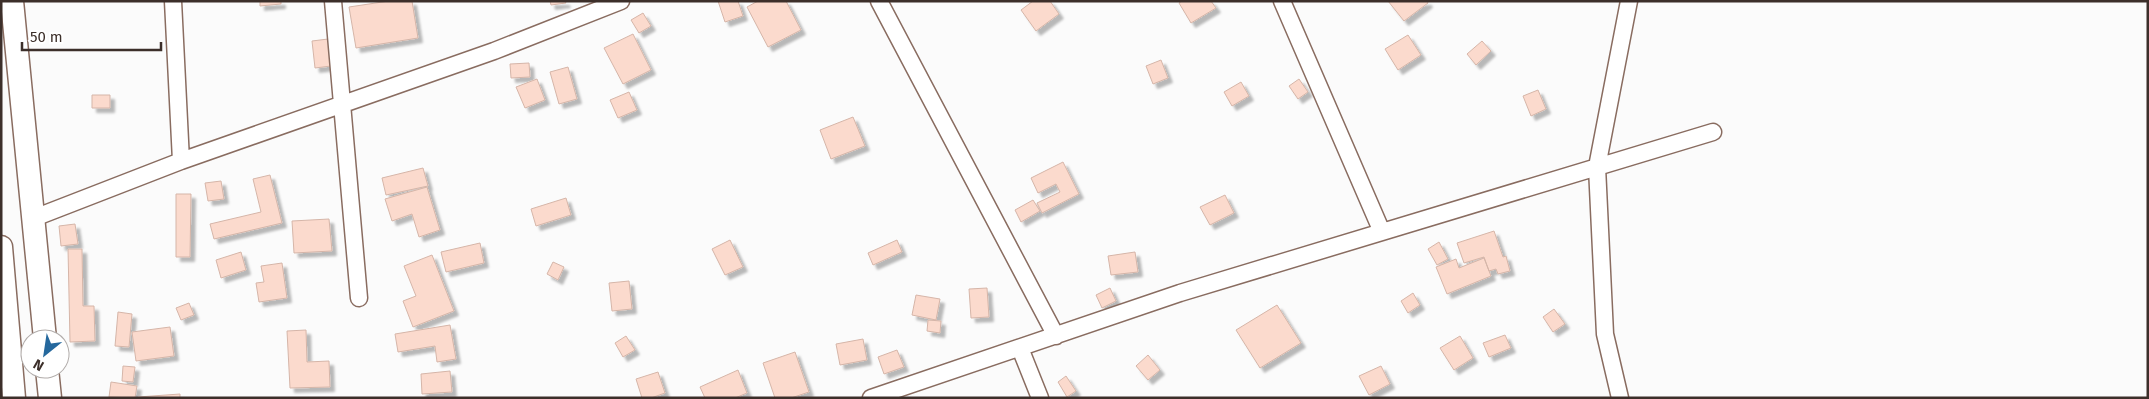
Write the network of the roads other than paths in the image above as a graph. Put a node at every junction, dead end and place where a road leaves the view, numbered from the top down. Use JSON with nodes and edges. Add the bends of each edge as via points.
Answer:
{"nodes":[{"id":1,"x":12,"y":1,"type":"edge"},
{"id":2,"x":173,"y":1,"type":"edge"},
{"id":3,"x":333,"y":1,"type":"edge"},
{"id":4,"x":621,"y":1,"type":"edge"},
{"id":5,"x":879,"y":1,"type":"edge"},
{"id":6,"x":1282,"y":1,"type":"edge"},
{"id":7,"x":1629,"y":1,"type":"edge"},
{"id":8,"x":343,"y":104,"type":"junction"},
{"id":9,"x":1713,"y":132,"type":"dead end"},
{"id":10,"x":181,"y":161,"type":"junction"},
{"id":11,"x":1597,"y":167,"type":"junction"},
{"id":12,"x":34,"y":218,"type":"junction"},
{"id":13,"x":1382,"y":232,"type":"junction"},
{"id":14,"x":1,"y":247,"type":"edge"},
{"id":15,"x":3,"y":280,"type":"edge"},
{"id":16,"x":359,"y":298,"type":"dead end"},
{"id":17,"x":44,"y":329,"type":"edge"},
{"id":18,"x":1056,"y":336,"type":"junction"},
{"id":19,"x":1020,"y":348,"type":"junction"},
{"id":20,"x":48,"y":379,"type":"edge"},
{"id":21,"x":14,"y":398,"type":"edge"},
{"id":22,"x":50,"y":398,"type":"edge"},
{"id":23,"x":870,"y":398,"type":"edge"},
{"id":24,"x":1040,"y":398,"type":"edge"},
{"id":25,"x":1620,"y":398,"type":"edge"}],
"edges":[{"from":1,"to":12,"type":"main road"},
{"from":2,"to":10,"type":"street"},
{"from":3,"to":8,"type":"street"},
{"from":4,"to":8,"type":"street","via":[[494,51]]},
{"from":5,"to":18,"type":"street"},
{"from":6,"to":13,"type":"street"},
{"from":7,"to":11,"type":"street"},
{"from":8,"to":10,"type":"street"},
{"from":8,"to":16,"type":"street"},
{"from":9,"to":11,"type":"street"},
{"from":10,"to":12,"type":"street"},
{"from":11,"to":13,"type":"street"},
{"from":11,"to":25,"type":"street","via":[[1605,334]]},
{"from":12,"to":17,"type":"main road"},
{"from":13,"to":18,"type":"street","via":[[1180,293]]},
{"from":14,"to":15,"type":"main road"},
{"from":15,"to":21,"type":"main road"},
{"from":18,"to":19,"type":"street"},
{"from":19,"to":23,"type":"street"},
{"from":19,"to":24,"type":"street"},
{"from":20,"to":22,"type":"main road"}]}
